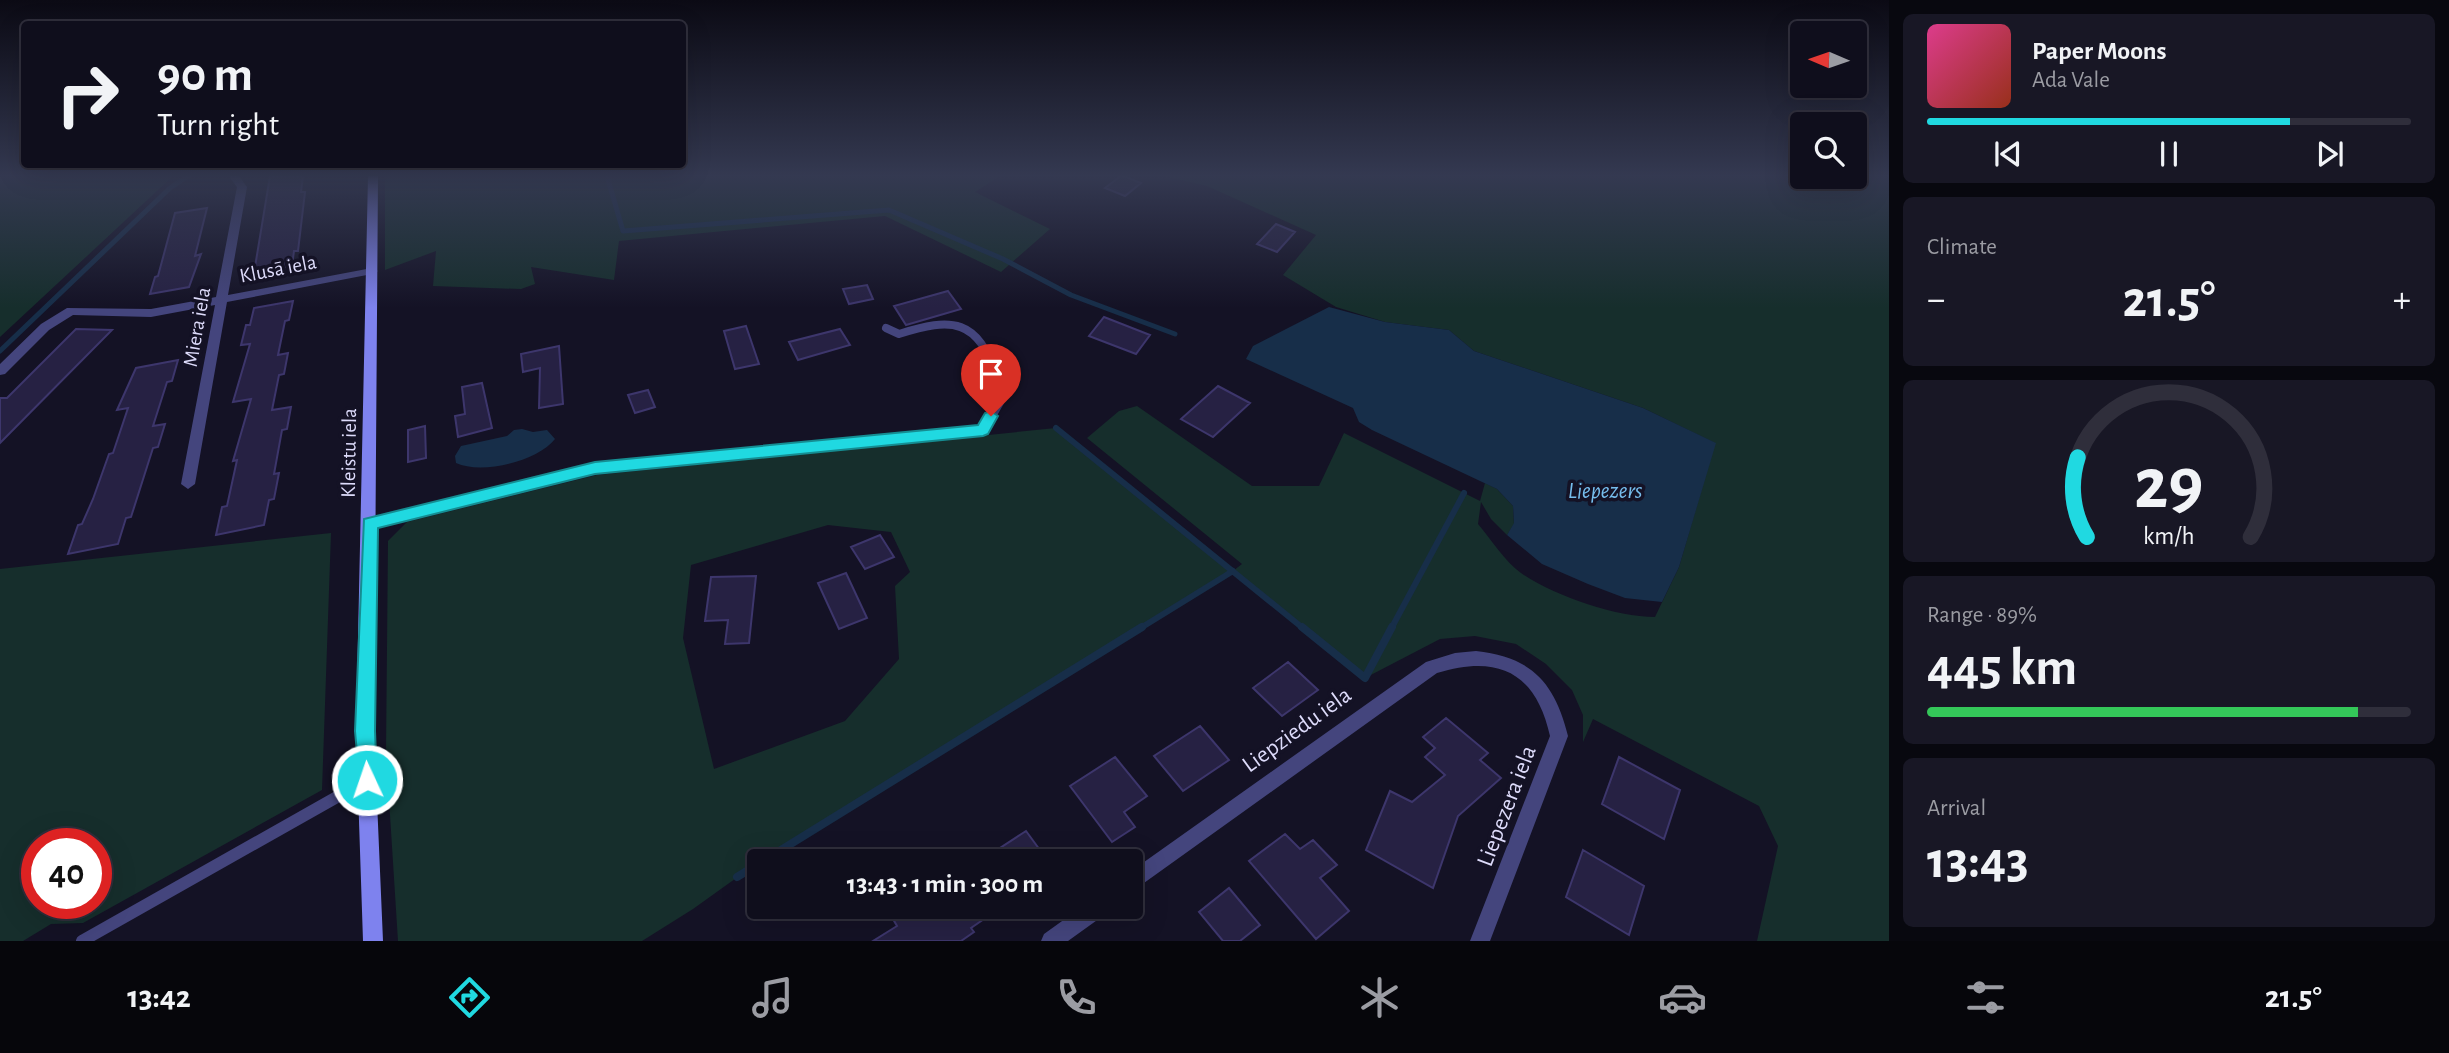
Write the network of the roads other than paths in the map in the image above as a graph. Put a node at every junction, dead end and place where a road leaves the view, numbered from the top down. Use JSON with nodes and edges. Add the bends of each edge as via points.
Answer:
{"nodes":[{"id":1,"x":236,"y":220,"type":"edge"},
{"id":2,"x":373,"y":220,"type":"edge"},
{"id":3,"x":372,"y":271,"type":"junction"},
{"id":4,"x":222,"y":300,"type":"junction"},
{"id":5,"x":886,"y":328,"type":"dead end"},
{"id":6,"x":0,"y":371,"type":"edge"},
{"id":7,"x":983,"y":430,"type":"joint"},
{"id":8,"x":188,"y":484,"type":"dead end"},
{"id":9,"x":369,"y":524,"type":"junction"},
{"id":10,"x":1508,"y":663,"type":"joint"},
{"id":11,"x":367,"y":780,"type":"junction"},
{"id":12,"x":1143,"y":875,"type":"edge"},
{"id":13,"x":1082,"y":919,"type":"edge"},
{"id":14,"x":82,"y":941,"type":"edge"},
{"id":15,"x":373,"y":941,"type":"edge"},
{"id":16,"x":1051,"y":941,"type":"edge"},
{"id":17,"x":1480,"y":941,"type":"edge"}],
"edges":[{"from":1,"to":4,"type":"street","name":"Miera iela"},
{"from":2,"to":3,"type":"street","name":"Kleistu iela"},
{"from":3,"to":4,"type":"street","name":"Klusā iela"},
{"from":3,"to":9,"type":"street","name":"Kleistu iela"},
{"from":4,"to":6,"type":"street","name":"Klusā iela","via":[[150,313],[66,313]]},
{"from":4,"to":8,"type":"street","name":"Miera iela"},
{"from":5,"to":7,"type":"lane","via":[[899,334],[942,321],[960,325],[977,340],[996,370],[999,403]]},
{"from":7,"to":9,"type":"street","via":[[595,468]]},
{"from":9,"to":11,"type":"street","name":"Kleistu iela"},
{"from":10,"to":12,"type":"street","name":"Liepziedu iela","via":[[1470,656],[1433,667]]},
{"from":10,"to":17,"type":"street","name":"Liepezera iela","via":[[1539,684],[1556,711],[1559,736]]},
{"from":11,"to":14,"type":"lane"},
{"from":11,"to":15,"type":"street","name":"Kleistu iela"},
{"from":13,"to":16,"type":"street"}]}
